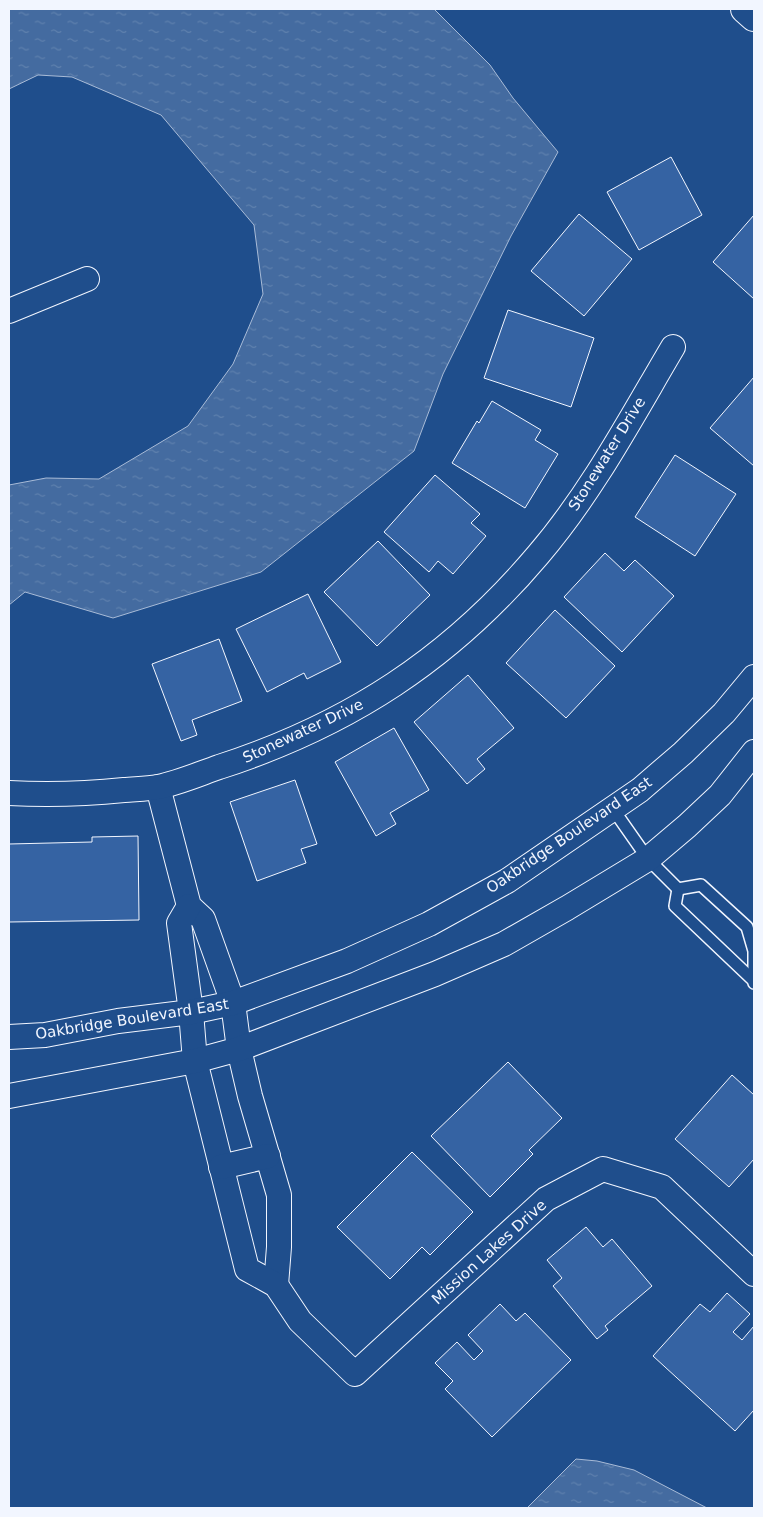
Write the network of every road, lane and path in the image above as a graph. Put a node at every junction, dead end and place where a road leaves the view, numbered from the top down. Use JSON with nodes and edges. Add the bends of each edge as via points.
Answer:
{"nodes":[{"id":1,"x":745,"y":9,"type":"edge"},
{"id":2,"x":754,"y":17,"type":"edge"},
{"id":3,"x":86,"y":279,"type":"dead end"},
{"id":4,"x":9,"y":311,"type":"edge"},
{"id":5,"x":672,"y":347,"type":"dead end"},
{"id":6,"x":754,"y":677,"type":"edge"},
{"id":7,"x":754,"y":752,"type":"edge"},
{"id":8,"x":158,"y":787,"type":"junction"},
{"id":9,"x":9,"y":793,"type":"edge"},
{"id":10,"x":613,"y":809,"type":"junction"},
{"id":11,"x":648,"y":859,"type":"junction"},
{"id":12,"x":678,"y":889,"type":"junction"},
{"id":13,"x":189,"y":906,"type":"junction"},
{"id":14,"x":754,"y":951,"type":"edge"},
{"id":15,"x":754,"y":982,"type":"edge"},
{"id":16,"x":233,"y":1003,"type":"junction"},
{"id":17,"x":191,"y":1012,"type":"junction"},
{"id":18,"x":9,"y":1037,"type":"edge"},
{"id":19,"x":239,"y":1049,"type":"junction"},
{"id":20,"x":195,"y":1061,"type":"junction"},
{"id":21,"x":9,"y":1096,"type":"edge"},
{"id":22,"x":268,"y":1156,"type":"junction"},
{"id":23,"x":222,"y":1167,"type":"junction"},
{"id":24,"x":754,"y":1274,"type":"edge"},
{"id":25,"x":276,"y":1285,"type":"junction"}],
"edges":[{"from":1,"to":2,"type":"main road"},
{"from":3,"to":4,"type":"street"},
{"from":5,"to":8,"type":"street","name":"Stonewater Drive","via":[[611,454],[576,507],[503,595],[460,636],[413,673],[355,710],[262,754]]},
{"from":6,"to":10,"type":"street","name":"Oakbridge Boulevard East","via":[[724,713],[683,753]]},
{"from":7,"to":11,"type":"street","via":[[720,794]]},
{"from":8,"to":9,"type":"street","name":"Stonewater Drive","via":[[47,795]]},
{"from":8,"to":13,"type":"street"},
{"from":10,"to":11,"type":"lane"},
{"from":10,"to":16,"type":"street","name":"Oakbridge Boulevard East","via":[[507,881],[429,924],[347,960]]},
{"from":11,"to":12,"type":"lane"},
{"from":11,"to":19,"type":"street","via":[[504,944]]},
{"from":12,"to":14,"type":"lane","via":[[701,885],[748,927]]},
{"from":12,"to":15,"type":"lane","via":[[675,906]]},
{"from":13,"to":16,"type":"street","via":[[203,919]]},
{"from":13,"to":17,"type":"street","name":"Mission Lakes Drive","via":[[179,923]]},
{"from":14,"to":15,"type":"lane"},
{"from":16,"to":17,"type":"street","name":"Oakbridge Boulevard East"},
{"from":16,"to":19,"type":"street"},
{"from":17,"to":18,"type":"street","name":"Oakbridge Boulevard East","via":[[118,1021],[46,1035]]},
{"from":17,"to":20,"type":"street","name":"Mission Lakes Drive"},
{"from":19,"to":20,"type":"street"},
{"from":19,"to":22,"type":"street"},
{"from":20,"to":21,"type":"street"},
{"from":20,"to":23,"type":"street","name":"Mission Lakes Drive"},
{"from":22,"to":23,"type":"street"},
{"from":22,"to":25,"type":"street","via":[[279,1195]]},
{"from":23,"to":25,"type":"street","name":"Mission Lakes Drive","via":[[247,1269]]},
{"from":24,"to":25,"type":"street","name":"Mission Lakes Drive","via":[[662,1188],[603,1169],[546,1199],[355,1374],[300,1321]]}]}
